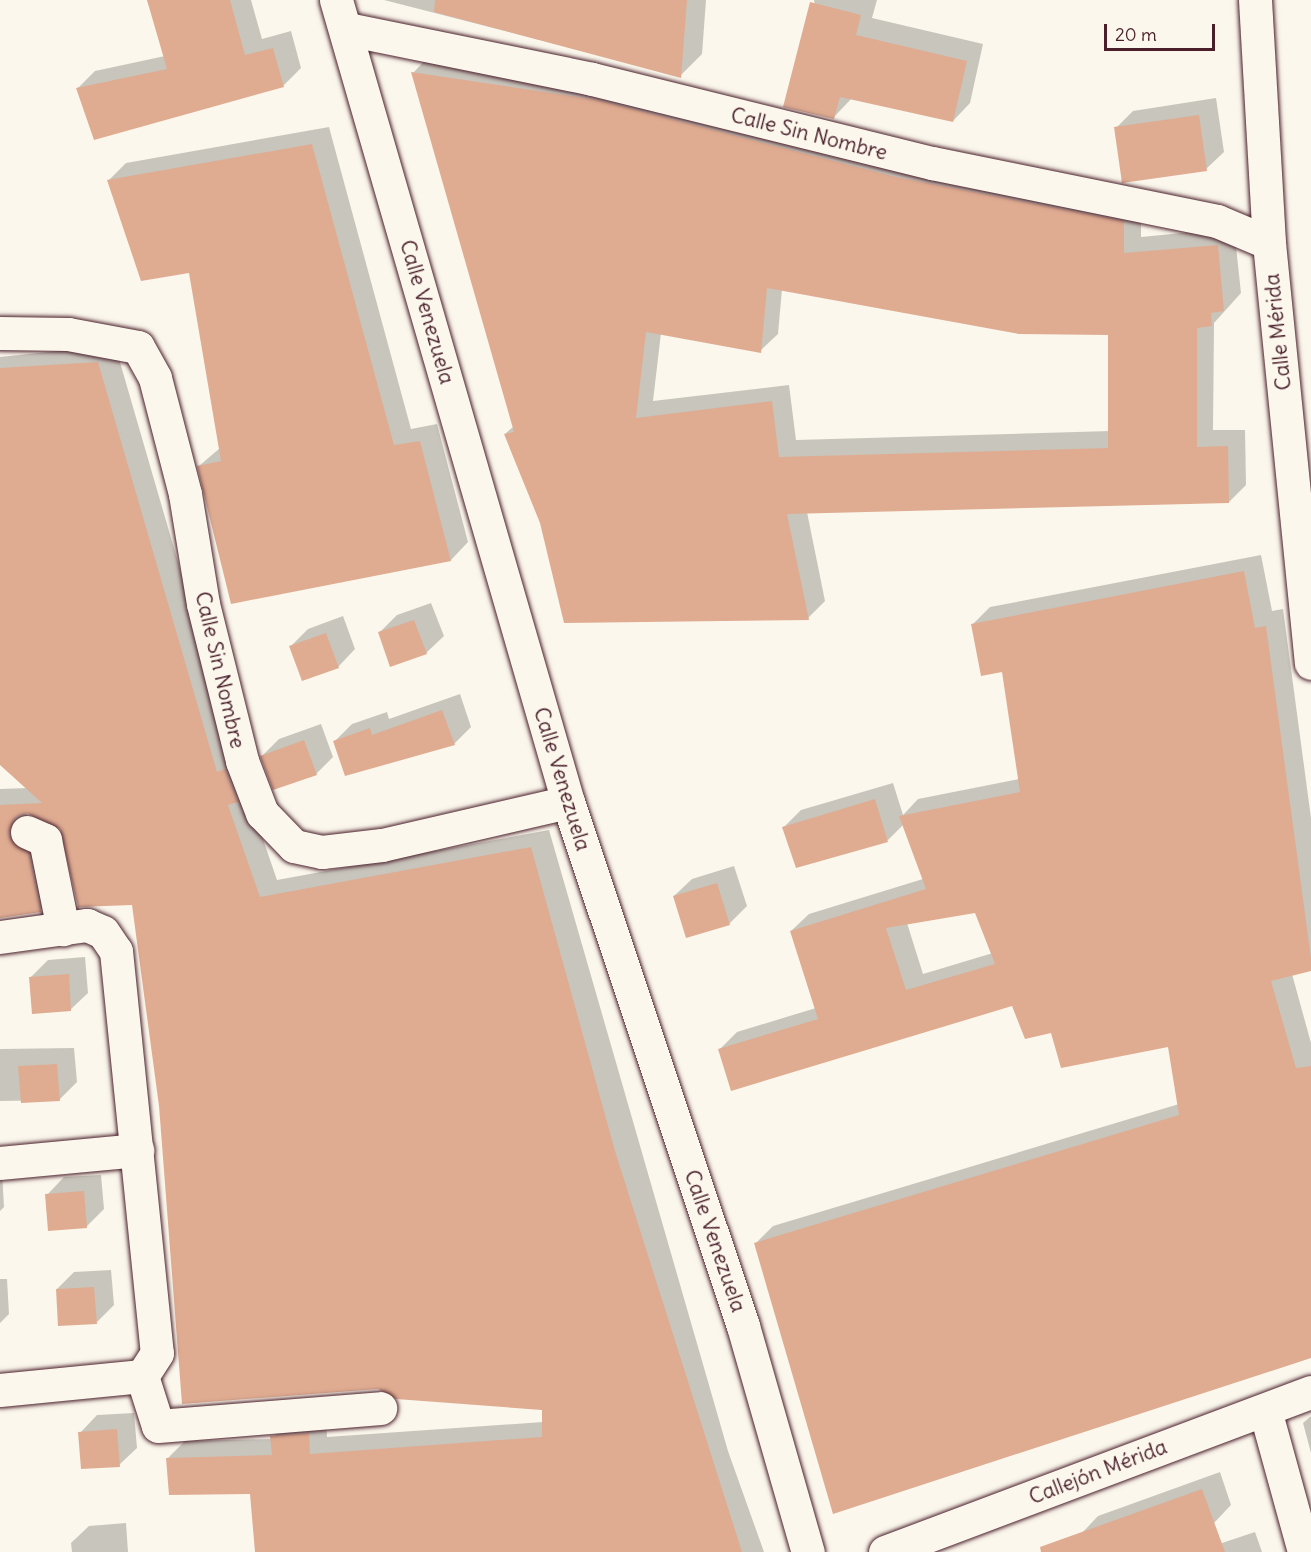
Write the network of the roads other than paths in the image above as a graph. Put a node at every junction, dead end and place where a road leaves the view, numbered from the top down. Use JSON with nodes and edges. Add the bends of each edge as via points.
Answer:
{"nodes":[{"id":1,"x":1255,"y":0,"type":"edge"},
{"id":2,"x":342,"y":15,"type":"edge"},
{"id":3,"x":1269,"y":243,"type":"junction"},
{"id":4,"x":0,"y":333,"type":"edge"},
{"id":5,"x":1299,"y":428,"type":"edge"},
{"id":6,"x":1311,"y":663,"type":"edge"},
{"id":7,"x":568,"y":802,"type":"junction"},
{"id":8,"x":27,"y":832,"type":"dead end"},
{"id":9,"x":63,"y":929,"type":"junction"},
{"id":10,"x":0,"y":937,"type":"edge"},
{"id":11,"x":137,"y":1150,"type":"junction"},
{"id":12,"x":0,"y":1163,"type":"edge"},
{"id":13,"x":142,"y":1376,"type":"junction"},
{"id":14,"x":0,"y":1390,"type":"edge"},
{"id":15,"x":1311,"y":1392,"type":"edge"},
{"id":16,"x":380,"y":1408,"type":"dead end"},
{"id":17,"x":1265,"y":1410,"type":"junction"},
{"id":18,"x":808,"y":1552,"type":"edge"},
{"id":19,"x":885,"y":1552,"type":"edge"},
{"id":20,"x":1304,"y":1552,"type":"edge"}],
"edges":[{"from":1,"to":3,"type":"street","name":"Calle Mérida"},
{"from":2,"to":3,"type":"street","name":"Calle Sin Nombre","via":[[932,163],[1217,221]]},
{"from":2,"to":7,"type":"street","name":"Calle Venezuela"},
{"from":3,"to":5,"type":"street","name":"Calle Mérida"},
{"from":4,"to":7,"type":"street","name":"Calle Sin Nombre","via":[[92,336],[138,347],[155,378],[185,494],[202,604],[242,761],[262,813],[294,846],[322,852],[382,845]]},
{"from":5,"to":6,"type":"street","name":"Calle Mérida"},
{"from":7,"to":18,"type":"street","name":"Calle Venezuela","via":[[743,1326]]},
{"from":8,"to":9,"type":"street","via":[[45,840]]},
{"from":9,"to":10,"type":"street"},
{"from":9,"to":11,"type":"street","via":[[87,925],[103,932],[116,951]]},
{"from":11,"to":12,"type":"street"},
{"from":11,"to":13,"type":"street","via":[[157,1353]]},
{"from":13,"to":14,"type":"street"},
{"from":13,"to":16,"type":"street","via":[[158,1426]]},
{"from":15,"to":17,"type":"street","name":"Callejón Mérida"},
{"from":17,"to":19,"type":"street","name":"Callejón Mérida"},
{"from":17,"to":20,"type":"street"}]}
